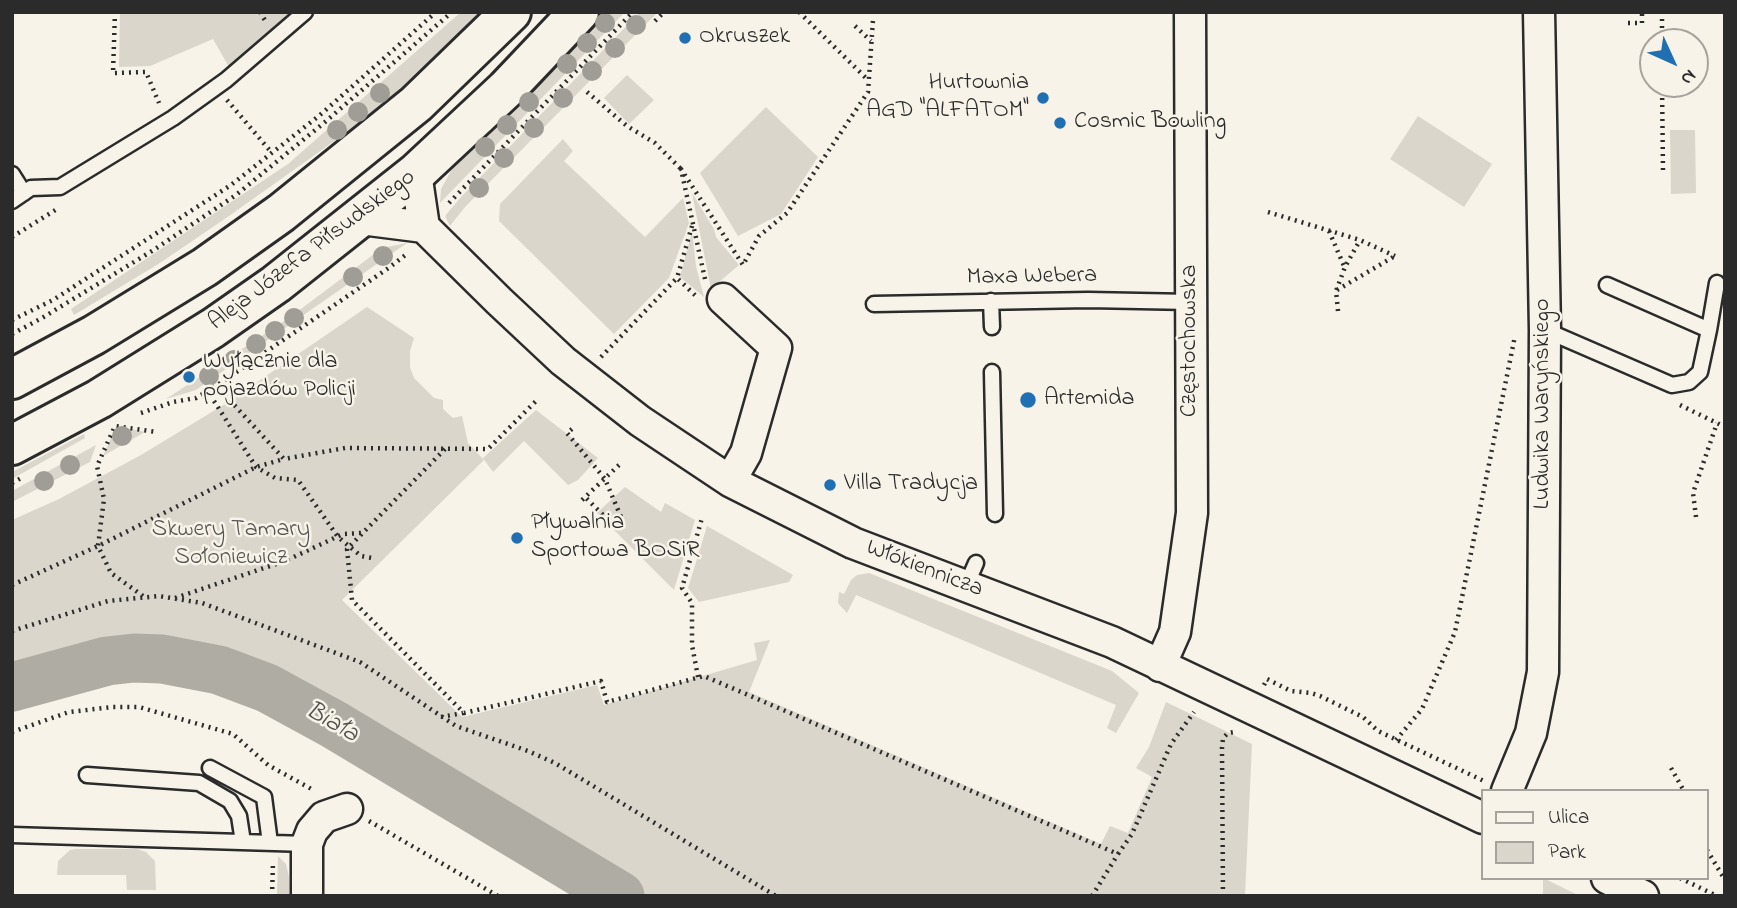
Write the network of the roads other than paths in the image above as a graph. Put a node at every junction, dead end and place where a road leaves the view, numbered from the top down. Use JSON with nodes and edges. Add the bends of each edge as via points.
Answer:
{"nodes":[{"id":1,"x":305,"y":12,"type":"edge"},
{"id":2,"x":511,"y":12,"type":"edge"},
{"id":3,"x":579,"y":12,"type":"edge"},
{"id":4,"x":1190,"y":12,"type":"edge"},
{"id":5,"x":1539,"y":12,"type":"edge"},
{"id":6,"x":416,"y":173,"type":"junction"},
{"id":7,"x":12,"y":174,"type":"edge"},
{"id":8,"x":18,"y":197,"type":"edge"},
{"id":9,"x":361,"y":219,"type":"junction"},
{"id":10,"x":425,"y":227,"type":"junction"},
{"id":11,"x":1717,"y":283,"type":"dead end"},
{"id":12,"x":1607,"y":285,"type":"dead end"},
{"id":13,"x":716,"y":297,"type":"road end"},
{"id":14,"x":991,"y":301,"type":"junction"},
{"id":15,"x":1191,"y":302,"type":"junction"},
{"id":16,"x":874,"y":304,"type":"dead end"},
{"id":17,"x":992,"y":327,"type":"dead end"},
{"id":18,"x":1545,"y":330,"type":"junction"},
{"id":19,"x":1709,"y":330,"type":"junction"},
{"id":20,"x":992,"y":372,"type":"dead end"},
{"id":21,"x":12,"y":379,"type":"edge"},
{"id":22,"x":12,"y":445,"type":"edge"},
{"id":23,"x":730,"y":481,"type":"junction"},
{"id":24,"x":995,"y":514,"type":"dead end"},
{"id":25,"x":1160,"y":666,"type":"junction"},
{"id":26,"x":210,"y":768,"type":"dead end"},
{"id":27,"x":87,"y":775,"type":"dead end"},
{"id":28,"x":1499,"y":788,"type":"edge"},
{"id":29,"x":347,"y":808,"type":"dead end"},
{"id":30,"x":1482,"y":818,"type":"edge"},
{"id":31,"x":12,"y":835,"type":"edge"},
{"id":32,"x":243,"y":842,"type":"junction"},
{"id":33,"x":270,"y":843,"type":"junction"},
{"id":34,"x":307,"y":844,"type":"junction"},
{"id":35,"x":1611,"y":880,"type":"edge"},
{"id":36,"x":307,"y":896,"type":"edge"},
{"id":37,"x":1643,"y":896,"type":"edge"}],
"edges":[{"from":1,"to":8,"type":"lane","via":[[216,87],[166,122],[60,187],[31,188]]},
{"from":2,"to":21,"type":"main road","name":"Aleja Józefa Piłsudskiego","via":[[416,104],[281,213],[205,267]]},
{"from":3,"to":6,"type":"main road","name":"Aleja Józefa Piłsudskiego"},
{"from":4,"to":15,"type":"street","name":"Częstochowska"},
{"from":5,"to":18,"type":"street","name":"Ludwika Waryńskiego"},
{"from":6,"to":9,"type":"main road","name":"Aleja Józefa Piłsudskiego"},
{"from":6,"to":10,"type":"street"},
{"from":7,"to":8,"type":"lane"},
{"from":9,"to":10,"type":"street"},
{"from":9,"to":22,"type":"main road","name":"Aleja Józefa Piłsudskiego","via":[[195,340],[82,410]]},
{"from":10,"to":23,"type":"street","name":"Włókiennicza","via":[[564,361],[640,421]]},
{"from":11,"to":19,"type":"lane"},
{"from":12,"to":19,"type":"lane"},
{"from":13,"to":23,"type":"street","via":[[776,348],[746,453]]},
{"from":14,"to":15,"type":"lane","name":"Maxa Webera"},
{"from":14,"to":16,"type":"lane","name":"Maxa Webera"},
{"from":14,"to":17,"type":"lane"},
{"from":15,"to":25,"type":"street","name":"Częstochowska","via":[[1192,513],[1175,632]]},
{"from":18,"to":19,"type":"lane","via":[[1672,385],[1689,382],[1700,372]]},
{"from":18,"to":28,"type":"street","name":"Ludwika Waryńskiego","via":[[1543,672],[1531,733]]},
{"from":20,"to":24,"type":"lane"},
{"from":23,"to":25,"type":"street","name":"Włókiennicza","via":[[853,543],[971,575]]},
{"from":25,"to":30,"type":"street","name":"Włókiennicza"},
{"from":26,"to":33,"type":"lane","via":[[264,797]]},
{"from":27,"to":32,"type":"lane","via":[[199,783],[230,801],[239,816]]},
{"from":29,"to":34,"type":"street","via":[[324,817]]},
{"from":31,"to":32,"type":"lane"},
{"from":32,"to":33,"type":"lane"},
{"from":33,"to":34,"type":"lane"},
{"from":34,"to":36,"type":"street"},
{"from":35,"to":37,"type":"street"}]}
